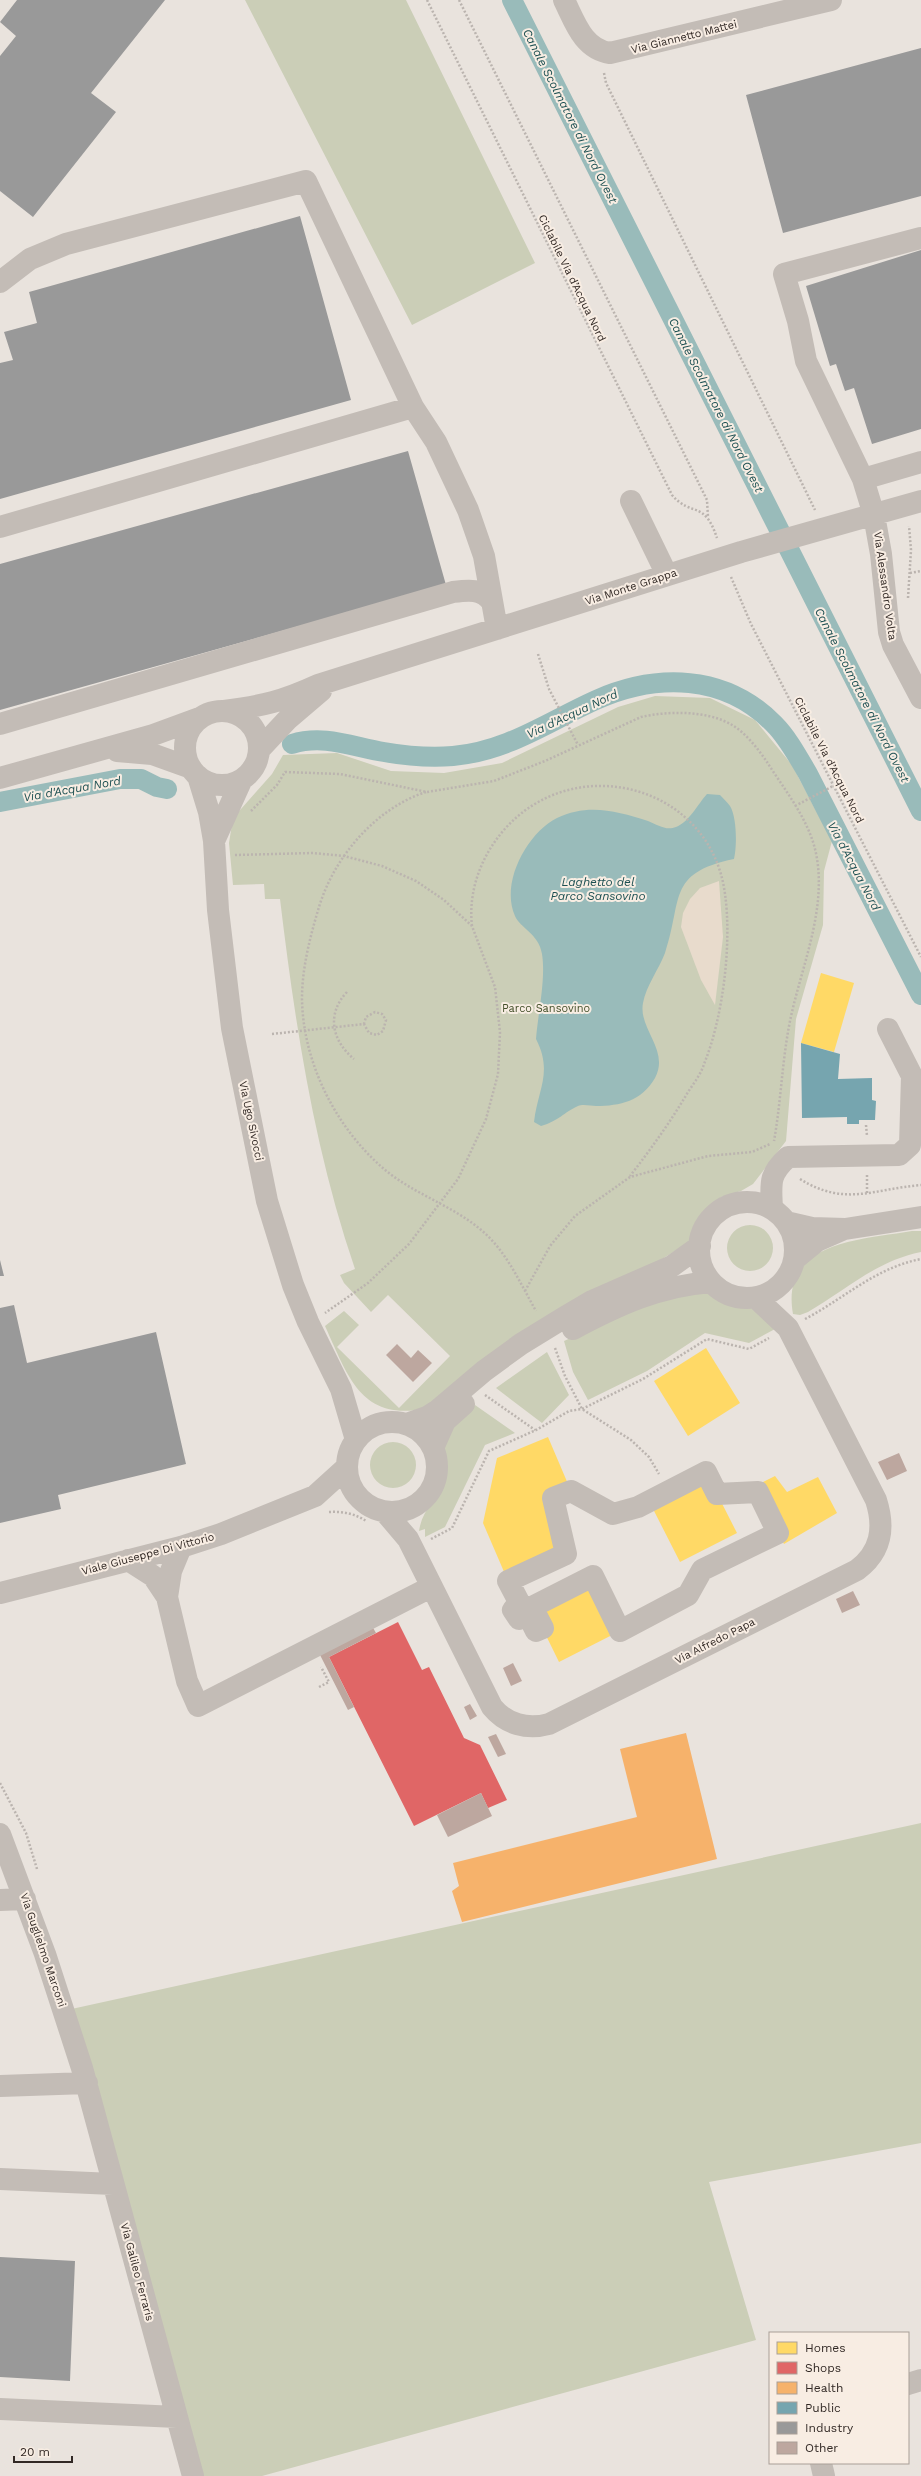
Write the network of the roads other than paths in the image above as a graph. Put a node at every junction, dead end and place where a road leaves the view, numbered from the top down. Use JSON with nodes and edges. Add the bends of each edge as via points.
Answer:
{"nodes":[{"id":1,"x":564,"y":0,"type":"edge"},
{"id":2,"x":831,"y":0,"type":"edge"},
{"id":3,"x":921,"y":238,"type":"edge"},
{"id":4,"x":0,"y":282,"type":"edge"},
{"id":5,"x":413,"y":407,"type":"junction"},
{"id":6,"x":921,"y":462,"type":"edge"},
{"id":7,"x":864,"y":479,"type":"junction"},
{"id":8,"x":631,"y":501,"type":"dead end"},
{"id":9,"x":912,"y":503,"type":"edge"},
{"id":10,"x":874,"y":515,"type":"junction"},
{"id":11,"x":0,"y":527,"type":"edge"},
{"id":12,"x":667,"y":575,"type":"junction"},
{"id":13,"x":492,"y":602,"type":"junction"},
{"id":14,"x":497,"y":629,"type":"junction"},
{"id":15,"x":342,"y":678,"type":"junction"},
{"id":16,"x":921,"y":698,"type":"edge"},
{"id":17,"x":224,"y":711,"type":"junction"},
{"id":18,"x":202,"y":716,"type":"junction"},
{"id":19,"x":0,"y":724,"type":"edge"},
{"id":20,"x":102,"y":750,"type":"junction"},
{"id":21,"x":259,"y":750,"type":"junction"},
{"id":22,"x":194,"y":772,"type":"junction"},
{"id":23,"x":0,"y":778,"type":"edge"},
{"id":24,"x":242,"y":779,"type":"junction"},
{"id":25,"x":214,"y":841,"type":"junction"},
{"id":26,"x":888,"y":1029,"type":"dead end"},
{"id":27,"x":779,"y":1216,"type":"junction"},
{"id":28,"x":921,"y":1217,"type":"edge"},
{"id":29,"x":845,"y":1229,"type":"junction"},
{"id":30,"x":700,"y":1246,"type":"junction"},
{"id":31,"x":795,"y":1259,"type":"junction"},
{"id":32,"x":711,"y":1282,"type":"junction"},
{"id":33,"x":780,"y":1286,"type":"junction"},
{"id":34,"x":756,"y":1298,"type":"junction"},
{"id":35,"x":787,"y":1327,"type":"junction"},
{"id":36,"x":342,"y":1389,"type":"junction"},
{"id":37,"x":379,"y":1424,"type":"junction"},
{"id":38,"x":407,"y":1424,"type":"junction"},
{"id":39,"x":356,"y":1440,"type":"junction"},
{"id":40,"x":433,"y":1448,"type":"junction"},
{"id":41,"x":347,"y":1466,"type":"junction"},
{"id":42,"x":667,"y":1493,"type":"joint"},
{"id":43,"x":358,"y":1498,"type":"junction"},
{"id":44,"x":319,"y":1504,"type":"junction"},
{"id":45,"x":413,"y":1508,"type":"junction"},
{"id":46,"x":378,"y":1518,"type":"junction"},
{"id":47,"x":408,"y":1539,"type":"junction"},
{"id":48,"x":181,"y":1547,"type":"junction"},
{"id":49,"x":128,"y":1560,"type":"junction"},
{"id":50,"x":431,"y":1587,"type":"junction"},
{"id":51,"x":0,"y":1593,"type":"edge"},
{"id":52,"x":167,"y":1597,"type":"junction"},
{"id":53,"x":0,"y":1834,"type":"edge"},
{"id":54,"x":5,"y":1865,"type":"edge"},
{"id":55,"x":25,"y":1899,"type":"junction"},
{"id":56,"x":0,"y":1900,"type":"edge"},
{"id":57,"x":84,"y":2076,"type":"junction"},
{"id":58,"x":0,"y":2086,"type":"edge"},
{"id":59,"x":0,"y":2179,"type":"edge"},
{"id":60,"x":113,"y":2184,"type":"junction"},
{"id":61,"x":921,"y":2380,"type":"edge"},
{"id":62,"x":909,"y":2384,"type":"edge"},
{"id":63,"x":0,"y":2409,"type":"edge"},
{"id":64,"x":177,"y":2417,"type":"junction"},
{"id":65,"x":821,"y":2464,"type":"edge"},
{"id":66,"x":193,"y":2476,"type":"edge"},
{"id":67,"x":824,"y":2476,"type":"edge"}],
"edges":[{"from":1,"to":2,"type":"street","name":"Via Giannetto Mattei","via":[[588,43],[601,52],[623,52]]},
{"from":3,"to":7,"type":"street","name":"Via Alessandro Volta","via":[[784,274],[798,321],[806,361]]},
{"from":4,"to":5,"type":"street","via":[[30,259],[66,244],[306,180]]},
{"from":5,"to":11,"type":"street"},
{"from":5,"to":13,"type":"street","via":[[436,442],[468,510],[484,556]]},
{"from":6,"to":7,"type":"street"},
{"from":7,"to":10,"type":"street","name":"Via Alessandro Volta"},
{"from":8,"to":12,"type":"street"},
{"from":9,"to":10,"type":"street","name":"Via Monte Grappa"},
{"from":10,"to":12,"type":"street","name":"Via Monte Grappa"},
{"from":10,"to":16,"type":"street","name":"Via Alessandro Volta","via":[[889,632],[893,645]]},
{"from":12,"to":14,"type":"street","name":"Via Monte Grappa"},
{"from":13,"to":14,"type":"street"},
{"from":13,"to":19,"type":"street","via":[[480,592],[453,592]]},
{"from":14,"to":15,"type":"street","name":"Via Monte Grappa"},
{"from":15,"to":17,"type":"street","name":"Via Monte Grappa","via":[[264,706]]},
{"from":15,"to":21,"type":"street","name":"Via Monte Grappa","via":[[305,704]]},
{"from":17,"to":18,"type":"street"},
{"from":17,"to":21,"type":"street","via":[[236,713],[246,719],[253,728]]},
{"from":18,"to":20,"type":"street","via":[[153,735]]},
{"from":18,"to":22,"type":"street","via":[[187,734],[185,745]]},
{"from":20,"to":22,"type":"street","via":[[152,754]]},
{"from":20,"to":23,"type":"street"},
{"from":21,"to":24,"type":"street","via":[[254,767]]},
{"from":22,"to":24,"type":"street","via":[[208,782],[220,785]]},
{"from":22,"to":25,"type":"street","name":"Via Ugo Sivocci","via":[[209,812]]},
{"from":24,"to":25,"type":"street","name":"Via Ugo Sivocci"},
{"from":25,"to":36,"type":"street","name":"Via Ugo Sivocci","via":[[218,910],[232,1028],[267,1201],[293,1285],[308,1322]]},
{"from":26,"to":27,"type":"street","via":[[912,1076],[910,1145],[899,1155],[788,1158],[776,1168],[770,1181]]},
{"from":27,"to":29,"type":"street","via":[[812,1228]]},
{"from":27,"to":30,"type":"street","via":[[749,1202],[726,1208],[708,1224]]},
{"from":27,"to":31,"type":"street","via":[[794,1240]]},
{"from":28,"to":29,"type":"street"},
{"from":29,"to":31,"type":"street","via":[[817,1241]]},
{"from":30,"to":32,"type":"street","via":[[704,1271]]},
{"from":30,"to":38,"type":"street","via":[[672,1266],[592,1301],[565,1317],[521,1344],[438,1410]]},
{"from":31,"to":33,"type":"street","via":[[789,1274]]},
{"from":32,"to":34,"type":"street","via":[[724,1292],[739,1298]]},
{"from":32,"to":40,"type":"street","via":[[672,1286],[597,1316],[551,1340],[481,1390],[446,1421]]},
{"from":33,"to":34,"type":"street","via":[[769,1294]]},
{"from":33,"to":35,"type":"street","name":"Via Alfredo Papa"},
{"from":34,"to":35,"type":"street","name":"Via Alfredo Papa"},
{"from":35,"to":50,"type":"street","name":"Via Alfredo Papa","via":[[881,1514],[882,1525],[878,1546],[866,1563],[857,1570],[572,1713],[549,1724],[536,1726],[512,1723],[492,1707]]},
{"from":36,"to":37,"type":"street","name":"Via Ugo Sivocci"},
{"from":36,"to":39,"type":"street","name":"Via Ugo Sivocci"},
{"from":37,"to":38,"type":"street"},
{"from":37,"to":39,"type":"street","via":[[370,1427]]},
{"from":38,"to":40,"type":"street","via":[[426,1437]]},
{"from":39,"to":41,"type":"street"},
{"from":40,"to":45,"type":"street","via":[[437,1461],[432,1489]]},
{"from":41,"to":43,"type":"street","via":[[350,1483]]},
{"from":41,"to":44,"type":"street","name":"Viale Giuseppe Di Vittorio"},
{"from":42,"to":42,"type":"street","via":[[638,1507],[612,1514],[571,1491],[553,1498],[566,1554],[508,1581],[519,1602],[513,1610],[517,1617],[519,1619],[528,1615],[536,1631],[543,1628],[532,1607],[593,1576],[620,1631],[688,1595],[702,1570],[778,1533],[758,1492],[717,1494],[706,1472]]},
{"from":43,"to":44,"type":"street","name":"Viale Giuseppe Di Vittorio"},
{"from":43,"to":46,"type":"street"},
{"from":44,"to":48,"type":"street","name":"Viale Giuseppe Di Vittorio"},
{"from":45,"to":46,"type":"street"},
{"from":45,"to":47,"type":"street"},
{"from":46,"to":47,"type":"street","name":"Via Alfredo Papa"},
{"from":47,"to":50,"type":"street","name":"Via Alfredo Papa"},
{"from":48,"to":49,"type":"street","name":"Viale Giuseppe Di Vittorio"},
{"from":48,"to":52,"type":"street","via":[[171,1571]]},
{"from":49,"to":51,"type":"street","name":"Viale Giuseppe Di Vittorio"},
{"from":49,"to":52,"type":"street","via":[[153,1576]]},
{"from":50,"to":52,"type":"street","via":[[198,1706],[187,1681]]},
{"from":53,"to":54,"type":"street","name":"Via Guglielmo Marconi"},
{"from":54,"to":55,"type":"street","name":"Via Guglielmo Marconi"},
{"from":55,"to":56,"type":"street"},
{"from":55,"to":57,"type":"street","name":"Via Guglielmo Marconi"},
{"from":57,"to":58,"type":"street"},
{"from":57,"to":60,"type":"street","name":"Via Galileo Ferraris"},
{"from":59,"to":60,"type":"street"},
{"from":60,"to":64,"type":"street","name":"Via Galileo Ferraris"},
{"from":61,"to":62,"type":"street"},
{"from":63,"to":64,"type":"street"},
{"from":64,"to":66,"type":"street","name":"Via Galileo Ferraris"},
{"from":65,"to":67,"type":"street"}]}
